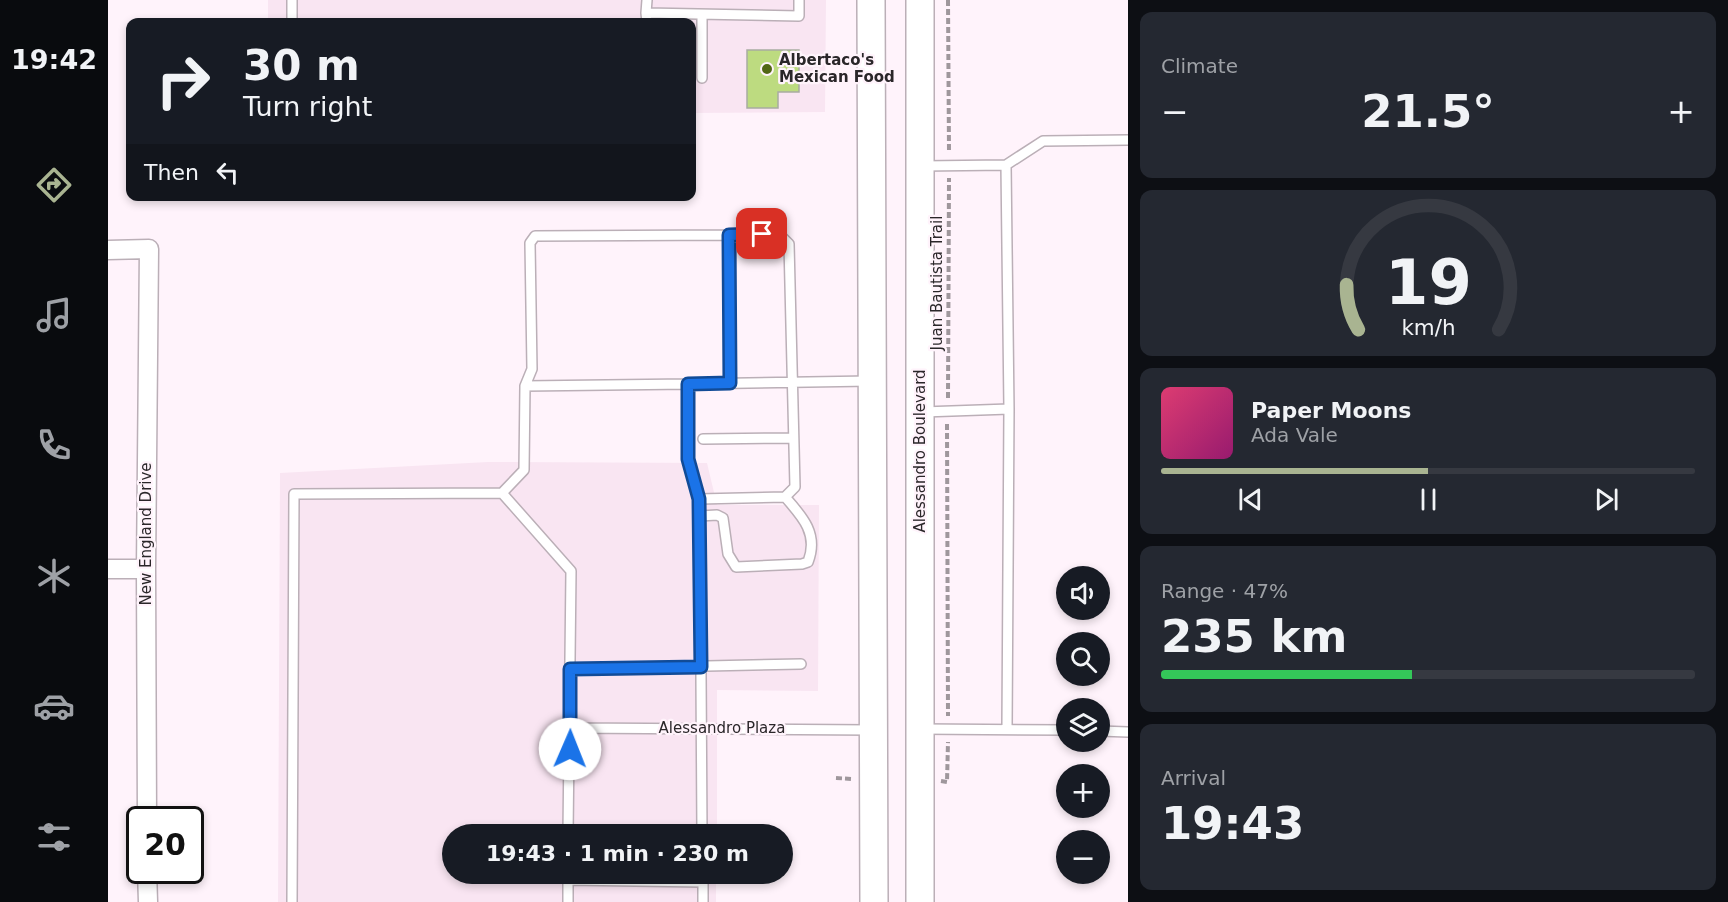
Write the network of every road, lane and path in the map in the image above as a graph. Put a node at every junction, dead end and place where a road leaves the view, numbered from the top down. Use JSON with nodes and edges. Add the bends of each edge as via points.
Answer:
{"nodes":[{"id":1,"x":292,"y":0,"type":"edge"},
{"id":2,"x":647,"y":0,"type":"edge"},
{"id":3,"x":799,"y":0,"type":"edge"},
{"id":4,"x":871,"y":0,"type":"edge"},
{"id":5,"x":920,"y":0,"type":"edge"},
{"id":6,"x":948,"y":0,"type":"edge"},
{"id":7,"x":702,"y":15,"type":"junction"},
{"id":8,"x":292,"y":18,"type":"edge"},
{"id":9,"x":646,"y":18,"type":"edge"},
{"id":10,"x":702,"y":78,"type":"dead end"},
{"id":11,"x":1128,"y":140,"type":"edge"},
{"id":12,"x":1006,"y":165,"type":"junction"},
{"id":13,"x":920,"y":166,"type":"junction"},
{"id":14,"x":950,"y":166,"type":"junction"},
{"id":15,"x":729,"y":235,"type":"junction"},
{"id":16,"x":108,"y":250,"type":"edge"},
{"id":17,"x":873,"y":381,"type":"junction"},
{"id":18,"x":791,"y":382,"type":"junction"},
{"id":19,"x":730,"y":383,"type":"junction"},
{"id":20,"x":688,"y":384,"type":"junction"},
{"id":21,"x":525,"y":386,"type":"junction"},
{"id":22,"x":1009,"y":410,"type":"junction"},
{"id":23,"x":947,"y":411,"type":"junction"},
{"id":24,"x":920,"y":412,"type":"junction"},
{"id":25,"x":793,"y":438,"type":"junction"},
{"id":26,"x":703,"y":439,"type":"dead end"},
{"id":27,"x":502,"y":493,"type":"junction"},
{"id":28,"x":785,"y":497,"type":"junction"},
{"id":29,"x":699,"y":499,"type":"junction"},
{"id":30,"x":700,"y":516,"type":"junction"},
{"id":31,"x":108,"y":569,"type":"edge"},
{"id":32,"x":146,"y":569,"type":"junction"},
{"id":33,"x":801,"y":664,"type":"dead end"},
{"id":34,"x":701,"y":667,"type":"junction"},
{"id":35,"x":570,"y":669,"type":"junction"},
{"id":36,"x":570,"y":728,"type":"junction"},
{"id":37,"x":702,"y":728,"type":"junction"},
{"id":38,"x":919,"y":729,"type":"junction"},
{"id":39,"x":948,"y":729,"type":"junction"},
{"id":40,"x":1007,"y":729,"type":"junction"},
{"id":41,"x":873,"y":730,"type":"junction"},
{"id":42,"x":1056,"y":730,"type":"edge"},
{"id":43,"x":1110,"y":731,"type":"edge"},
{"id":44,"x":1128,"y":732,"type":"edge"},
{"id":45,"x":947,"y":782,"type":"dead end"},
{"id":46,"x":147,"y":806,"type":"edge"},
{"id":47,"x":568,"y":824,"type":"edge"},
{"id":48,"x":702,"y":824,"type":"edge"},
{"id":49,"x":147,"y":884,"type":"edge"},
{"id":50,"x":568,"y":884,"type":"edge"},
{"id":51,"x":703,"y":884,"type":"edge"},
{"id":52,"x":148,"y":902,"type":"edge"},
{"id":53,"x":292,"y":902,"type":"edge"},
{"id":54,"x":568,"y":902,"type":"edge"},
{"id":55,"x":703,"y":902,"type":"edge"},
{"id":56,"x":874,"y":902,"type":"edge"},
{"id":57,"x":920,"y":902,"type":"edge"}],
"edges":[{"from":1,"to":8,"type":"lane"},
{"from":2,"to":9,"type":"lane"},
{"from":3,"to":7,"type":"lane","via":[[799,16]]},
{"from":4,"to":17,"type":"main road"},
{"from":5,"to":13,"type":"main road","name":"Alessandro Boulevard"},
{"from":6,"to":14,"type":"path","name":"Juan Bautista Trail"},
{"from":7,"to":9,"type":"lane"},
{"from":7,"to":10,"type":"lane"},
{"from":11,"to":12,"type":"lane","via":[[1043,141]]},
{"from":12,"to":14,"type":"lane"},
{"from":12,"to":22,"type":"lane"},
{"from":13,"to":14,"type":"lane"},
{"from":13,"to":24,"type":"main road","name":"Alessandro Boulevard"},
{"from":14,"to":23,"type":"path","name":"Juan Bautista Trail"},
{"from":15,"to":18,"type":"lane","via":[[779,234],[789,244]]},
{"from":15,"to":19,"type":"lane"},
{"from":15,"to":21,"type":"lane","via":[[535,236],[530,243],[532,369]]},
{"from":16,"to":32,"type":"street","name":"New England Drive","via":[[148,249]]},
{"from":17,"to":18,"type":"lane"},
{"from":17,"to":41,"type":"main road"},
{"from":18,"to":19,"type":"lane"},
{"from":18,"to":25,"type":"lane"},
{"from":19,"to":20,"type":"lane"},
{"from":20,"to":21,"type":"lane"},
{"from":20,"to":29,"type":"lane","via":[[688,459]]},
{"from":21,"to":27,"type":"lane","via":[[524,470]]},
{"from":22,"to":23,"type":"lane"},
{"from":22,"to":40,"type":"lane"},
{"from":23,"to":24,"type":"lane"},
{"from":23,"to":39,"type":"path","name":"Juan Bautista Trail"},
{"from":24,"to":38,"type":"main road","name":"Alessandro Boulevard"},
{"from":25,"to":26,"type":"lane"},
{"from":25,"to":28,"type":"lane","via":[[795,487]]},
{"from":27,"to":35,"type":"lane","via":[[571,571]]},
{"from":27,"to":53,"type":"lane","via":[[294,494]]},
{"from":28,"to":29,"type":"lane"},
{"from":28,"to":30,"type":"lane","via":[[806,520],[810,534],[810,557],[802,564],[736,567],[728,554],[723,518]]},
{"from":29,"to":30,"type":"lane"},
{"from":30,"to":34,"type":"lane"},
{"from":31,"to":32,"type":"street"},
{"from":32,"to":46,"type":"street","name":"New England Drive"},
{"from":33,"to":34,"type":"lane"},
{"from":34,"to":35,"type":"lane"},
{"from":34,"to":37,"type":"lane"},
{"from":35,"to":36,"type":"lane"},
{"from":36,"to":37,"type":"lane","name":"Alessandro Plaza"},
{"from":36,"to":47,"type":"lane"},
{"from":37,"to":41,"type":"lane","name":"Alessandro Plaza"},
{"from":37,"to":48,"type":"lane"},
{"from":38,"to":39,"type":"lane"},
{"from":38,"to":41,"type":"main road"},
{"from":38,"to":57,"type":"main road","name":"Alessandro Boulevard"},
{"from":39,"to":40,"type":"lane"},
{"from":39,"to":45,"type":"path","name":"Juan Bautista Trail"},
{"from":40,"to":42,"type":"lane"},
{"from":41,"to":56,"type":"main road"},
{"from":43,"to":44,"type":"lane"},
{"from":49,"to":52,"type":"street"},
{"from":50,"to":54,"type":"lane"},
{"from":51,"to":55,"type":"lane"}]}
